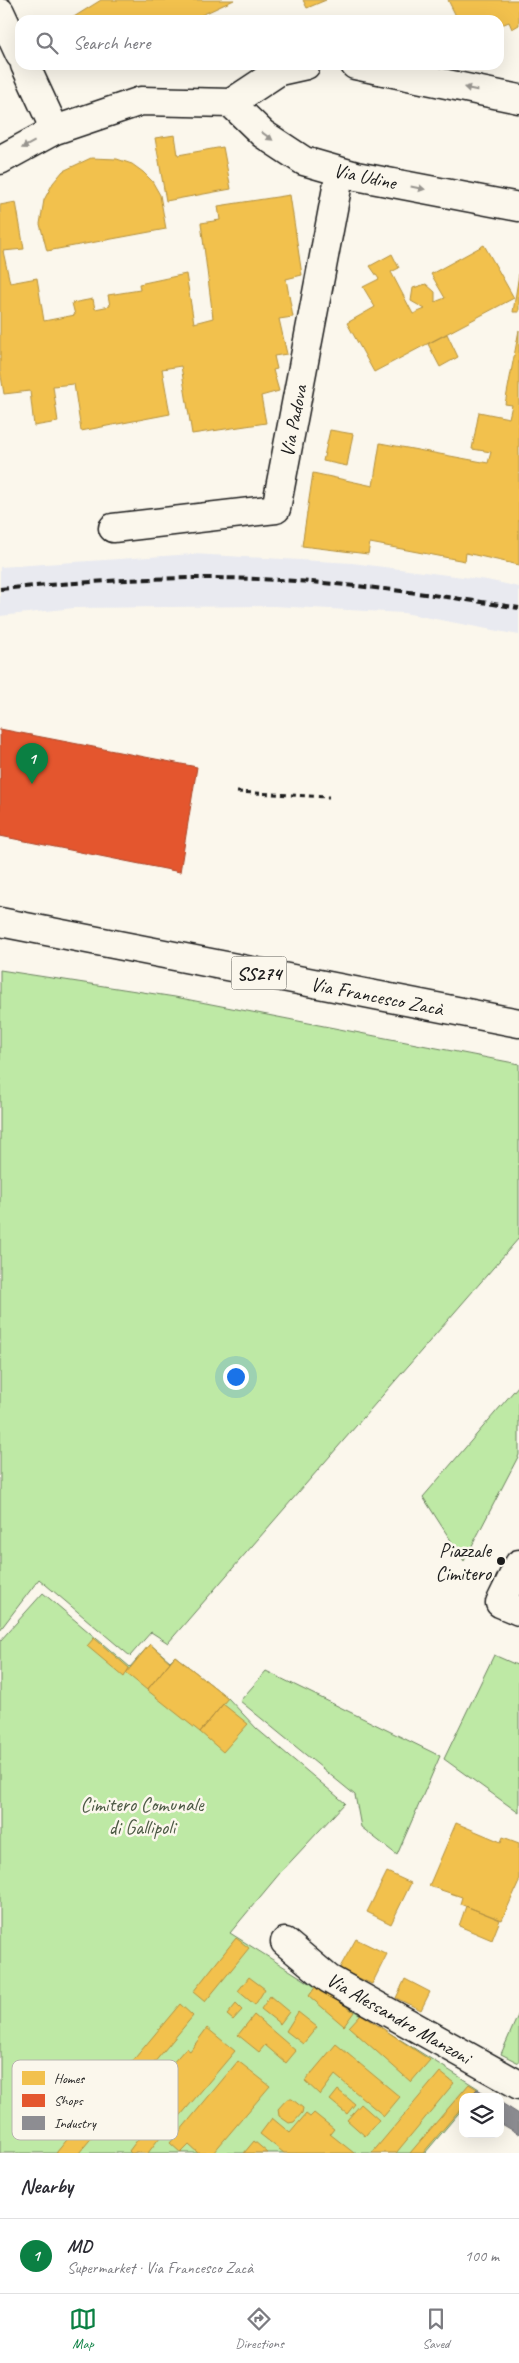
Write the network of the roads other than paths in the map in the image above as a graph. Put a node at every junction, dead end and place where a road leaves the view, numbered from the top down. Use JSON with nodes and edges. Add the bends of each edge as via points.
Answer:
{"nodes":[{"id":1,"x":0,"y":12,"type":"edge"},
{"id":2,"x":15,"y":44,"type":"edge"},
{"id":3,"x":27,"y":70,"type":"edge"},
{"id":4,"x":284,"y":70,"type":"edge"},
{"id":5,"x":378,"y":70,"type":"edge"},
{"id":6,"x":519,"y":100,"type":"edge"},
{"id":7,"x":231,"y":103,"type":"junction"},
{"id":8,"x":56,"y":130,"type":"junction"},
{"id":9,"x":0,"y":160,"type":"edge"},
{"id":10,"x":340,"y":172,"type":"junction"},
{"id":11,"x":519,"y":207,"type":"edge"},
{"id":12,"x":113,"y":528,"type":"dead end"},
{"id":13,"x":0,"y":922,"type":"edge"},
{"id":14,"x":519,"y":1023,"type":"edge"},
{"id":15,"x":519,"y":1564,"type":"edge"},
{"id":16,"x":519,"y":1611,"type":"edge"},
{"id":17,"x":285,"y":1942,"type":"dead end"},
{"id":18,"x":519,"y":2085,"type":"edge"}],
"edges":[{"from":1,"to":2,"type":"street"},
{"from":3,"to":8,"type":"street"},
{"from":4,"to":7,"type":"street"},
{"from":6,"to":5,"type":"street","one_way":true},
{"from":7,"to":8,"type":"street","via":[[141,101]]},
{"from":7,"to":10,"type":"street","name":"Via Udine","one_way":true,"via":[[263,134],[304,161]]},
{"from":8,"to":9,"type":"street","one_way":true},
{"from":10,"to":11,"type":"street","name":"Via Udine","one_way":true},
{"from":10,"to":12,"type":"street","name":"Via Padova","via":[[276,509]]},
{"from":13,"to":14,"type":"street","name":"Via Francesco Zacà","number":"SS274"},
{"from":15,"to":16,"type":"street","via":[[500,1603]]},
{"from":17,"to":18,"type":"street","name":"Via Alessandro Manzoni","via":[[329,1980]]}]}
